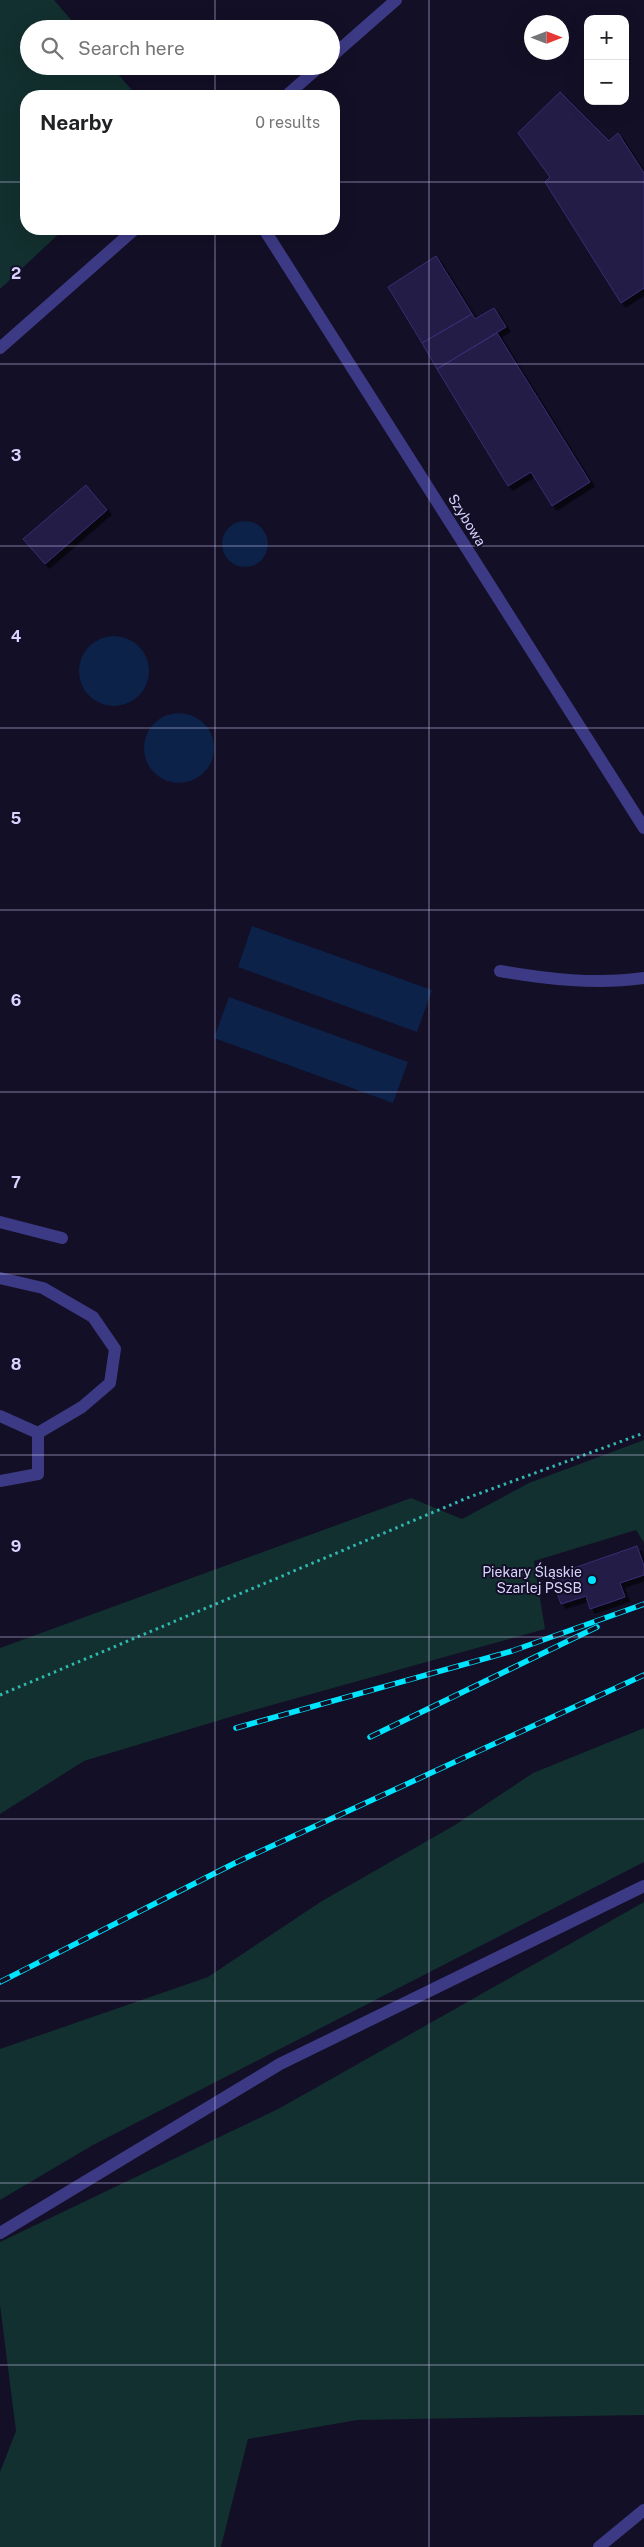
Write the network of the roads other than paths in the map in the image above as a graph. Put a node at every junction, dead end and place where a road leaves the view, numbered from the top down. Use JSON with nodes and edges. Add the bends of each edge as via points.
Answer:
{"nodes":[{"id":1,"x":396,"y":0,"type":"edge"},
{"id":2,"x":340,"y":49,"type":"edge"},
{"id":3,"x":310,"y":75,"type":"edge"},
{"id":4,"x":293,"y":90,"type":"edge"},
{"id":5,"x":128,"y":235,"type":"edge"},
{"id":6,"x":267,"y":235,"type":"edge"},
{"id":7,"x":0,"y":348,"type":"edge"},
{"id":8,"x":644,"y":828,"type":"edge"},
{"id":9,"x":500,"y":971,"type":"dead end"},
{"id":10,"x":644,"y":978,"type":"edge"},
{"id":11,"x":0,"y":1222,"type":"edge"},
{"id":12,"x":62,"y":1238,"type":"dead end"},
{"id":13,"x":0,"y":1278,"type":"edge"},
{"id":14,"x":0,"y":1416,"type":"edge"},
{"id":15,"x":38,"y":1433,"type":"junction"},
{"id":16,"x":0,"y":1480,"type":"edge"},
{"id":17,"x":644,"y":1886,"type":"edge"},
{"id":18,"x":0,"y":2233,"type":"edge"},
{"id":19,"x":644,"y":2510,"type":"edge"},
{"id":20,"x":599,"y":2547,"type":"edge"}],
"edges":[{"from":1,"to":2,"type":"street"},
{"from":3,"to":4,"type":"street"},
{"from":5,"to":7,"type":"street"},
{"from":6,"to":8,"type":"street","name":"Szybowa"},
{"from":9,"to":10,"type":"street","via":[[550,980]]},
{"from":11,"to":12,"type":"street"},
{"from":13,"to":15,"type":"street","via":[[43,1288],[93,1317],[115,1349],[110,1383],[82,1407]]},
{"from":14,"to":15,"type":"street"},
{"from":15,"to":16,"type":"street","via":[[38,1474]]},
{"from":17,"to":18,"type":"street","via":[[280,2064]]},
{"from":19,"to":20,"type":"street"}]}
